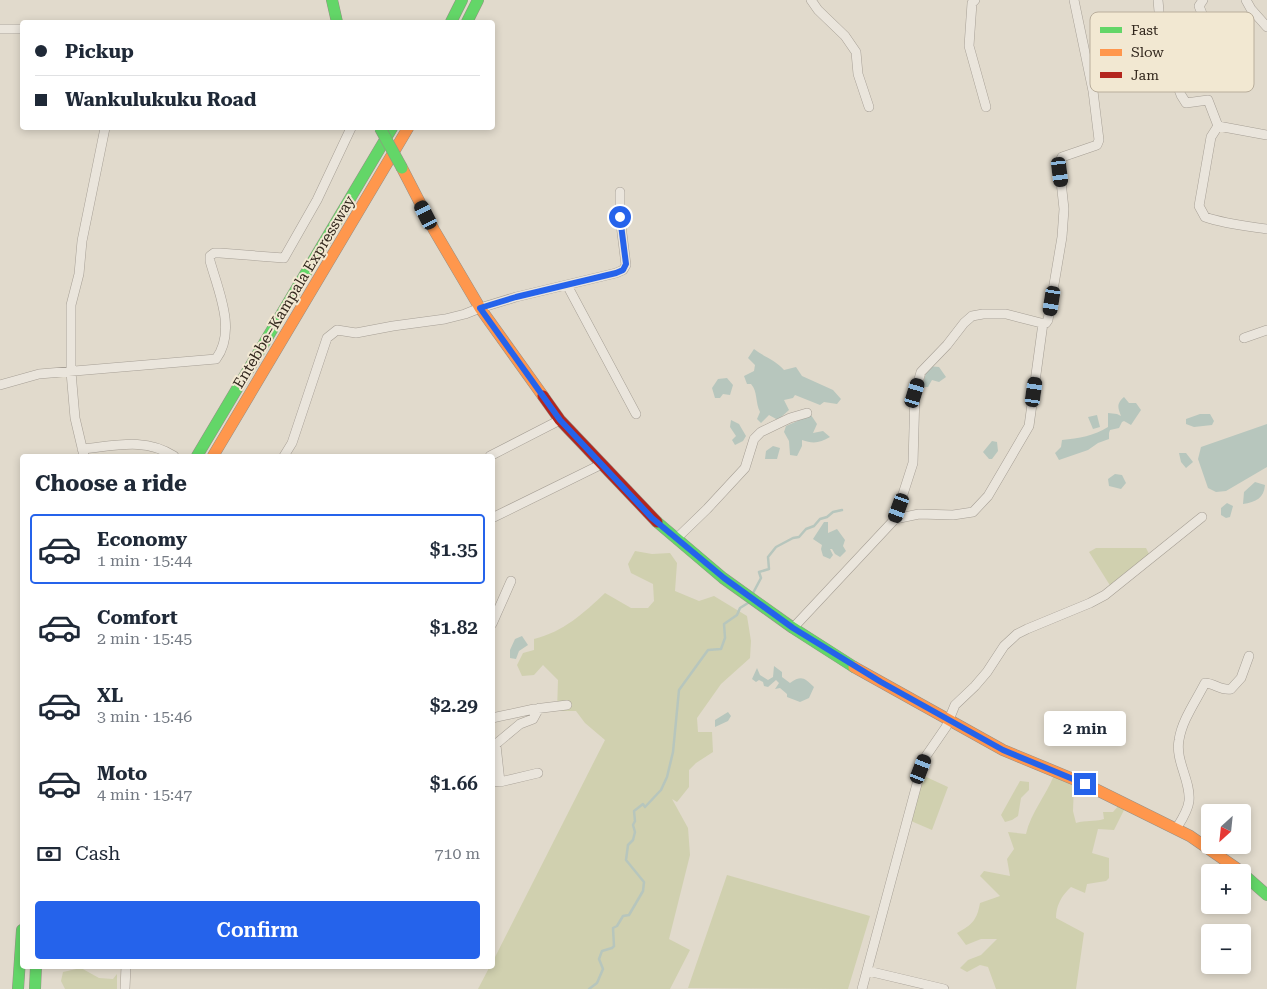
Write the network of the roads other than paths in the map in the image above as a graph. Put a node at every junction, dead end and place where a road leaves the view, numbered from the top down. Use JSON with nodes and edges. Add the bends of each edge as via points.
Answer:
{"nodes":[{"id":1,"x":332,"y":0,"type":"edge"},
{"id":2,"x":462,"y":0,"type":"edge"},
{"id":3,"x":478,"y":0,"type":"edge"},
{"id":4,"x":810,"y":0,"type":"edge"},
{"id":5,"x":975,"y":0,"type":"edge"},
{"id":6,"x":1074,"y":0,"type":"edge"},
{"id":7,"x":1203,"y":0,"type":"edge"},
{"id":8,"x":1246,"y":0,"type":"edge"},
{"id":9,"x":1201,"y":12,"type":"edge"},
{"id":10,"x":1254,"y":12,"type":"edge"},
{"id":11,"x":1254,"y":13,"type":"edge"},
{"id":12,"x":337,"y":20,"type":"edge"},
{"id":13,"x":452,"y":20,"type":"edge"},
{"id":14,"x":468,"y":20,"type":"edge"},
{"id":15,"x":1267,"y":28,"type":"edge"},
{"id":16,"x":0,"y":29,"type":"edge"},
{"id":17,"x":20,"y":29,"type":"edge"},
{"id":18,"x":1090,"y":77,"type":"edge"},
{"id":19,"x":1093,"y":92,"type":"edge"},
{"id":20,"x":1179,"y":92,"type":"edge"},
{"id":21,"x":869,"y":107,"type":"dead end"},
{"id":22,"x":986,"y":107,"type":"dead end"},
{"id":23,"x":1218,"y":126,"type":"junction"},
{"id":24,"x":105,"y":130,"type":"edge"},
{"id":25,"x":350,"y":130,"type":"edge"},
{"id":26,"x":381,"y":130,"type":"edge"},
{"id":27,"x":391,"y":130,"type":"edge"},
{"id":28,"x":407,"y":130,"type":"edge"},
{"id":29,"x":1267,"y":135,"type":"edge"},
{"id":30,"x":620,"y":192,"type":"dead end"},
{"id":31,"x":1267,"y":229,"type":"edge"},
{"id":32,"x":567,"y":285,"type":"junction"},
{"id":33,"x":480,"y":308,"type":"junction"},
{"id":34,"x":1044,"y":324,"type":"junction"},
{"id":35,"x":1267,"y":330,"type":"edge"},
{"id":36,"x":1244,"y":338,"type":"dead end"},
{"id":37,"x":71,"y":372,"type":"junction"},
{"id":38,"x":0,"y":385,"type":"edge"},
{"id":39,"x":807,"y":413,"type":"dead end"},
{"id":40,"x":636,"y":414,"type":"dead end"},
{"id":41,"x":560,"y":420,"type":"junction"},
{"id":42,"x":83,"y":453,"type":"edge"},
{"id":43,"x":171,"y":454,"type":"edge"},
{"id":44,"x":198,"y":454,"type":"edge"},
{"id":45,"x":214,"y":454,"type":"edge"},
{"id":46,"x":285,"y":454,"type":"edge"},
{"id":47,"x":494,"y":454,"type":"edge"},
{"id":48,"x":602,"y":464,"type":"junction"},
{"id":49,"x":495,"y":517,"type":"edge"},
{"id":50,"x":1202,"y":517,"type":"dead end"},
{"id":51,"x":895,"y":519,"type":"junction"},
{"id":52,"x":676,"y":538,"type":"junction"},
{"id":53,"x":511,"y":581,"type":"dead end"},
{"id":54,"x":495,"y":617,"type":"edge"},
{"id":55,"x":793,"y":628,"type":"junction"},
{"id":56,"x":1249,"y":656,"type":"dead end"},
{"id":57,"x":567,"y":705,"type":"dead end"},
{"id":58,"x":539,"y":708,"type":"junction"},
{"id":59,"x":495,"y":717,"type":"edge"},
{"id":60,"x":948,"y":720,"type":"junction"},
{"id":61,"x":495,"y":747,"type":"edge"},
{"id":62,"x":495,"y":765,"type":"edge"},
{"id":63,"x":538,"y":773,"type":"dead end"},
{"id":64,"x":496,"y":782,"type":"edge"},
{"id":65,"x":1176,"y":829,"type":"junction"},
{"id":66,"x":1229,"y":864,"type":"edge"},
{"id":67,"x":1251,"y":881,"type":"edge"},
{"id":68,"x":1267,"y":895,"type":"edge"},
{"id":69,"x":20,"y":960,"type":"edge"},
{"id":70,"x":36,"y":969,"type":"edge"},
{"id":71,"x":126,"y":969,"type":"edge"},
{"id":72,"x":868,"y":971,"type":"junction"},
{"id":73,"x":18,"y":989,"type":"edge"},
{"id":74,"x":35,"y":989,"type":"edge"},
{"id":75,"x":125,"y":989,"type":"edge"},
{"id":76,"x":862,"y":989,"type":"edge"},
{"id":77,"x":944,"y":989,"type":"edge"}],
"edges":[{"from":1,"to":12,"type":"main road"},
{"from":2,"to":13,"type":"main road"},
{"from":3,"to":14,"type":"main road"},
{"from":4,"to":21,"type":"street","via":[[856,52],[858,74]]},
{"from":5,"to":22,"type":"street","via":[[969,46]]},
{"from":6,"to":18,"type":"street"},
{"from":7,"to":9,"type":"street","via":[[1199,6]]},
{"from":8,"to":10,"type":"street"},
{"from":11,"to":15,"type":"street"},
{"from":16,"to":17,"type":"street"},
{"from":19,"to":34,"type":"street","via":[[1097,145],[1062,158],[1059,163],[1064,209],[1062,238],[1049,317]]},
{"from":20,"to":23,"type":"street","via":[[1186,103],[1208,100]]},
{"from":23,"to":29,"type":"street"},
{"from":23,"to":31,"type":"street","via":[[1211,137],[1199,206],[1204,217]]},
{"from":24,"to":37,"type":"street","via":[[71,306]]},
{"from":25,"to":37,"type":"street","via":[[318,200],[284,258],[220,253],[210,256],[225,319],[224,341],[216,358]]},
{"from":26,"to":33,"type":"main road","bridge":true},
{"from":27,"to":44,"type":"main road","name":"Entebbe–Kampala Expressway"},
{"from":28,"to":45,"type":"main road","name":"Entebbe–Kampala Expressway"},
{"from":30,"to":32,"type":"street","via":[[626,264],[623,270]]},
{"from":32,"to":33,"type":"street"},
{"from":32,"to":40,"type":"street"},
{"from":33,"to":41,"type":"main road"},
{"from":33,"to":46,"type":"street","via":[[445,319],[356,333],[337,330],[327,338],[292,443]]},
{"from":34,"to":51,"type":"street","via":[[1029,426],[988,496],[973,512],[919,514]]},
{"from":34,"to":51,"type":"street","via":[[1006,314],[972,316],[921,372],[915,393],[913,463]]},
{"from":35,"to":36,"type":"street"},
{"from":37,"to":38,"type":"street","via":[[39,374]]},
{"from":37,"to":42,"type":"street","via":[[75,418]]},
{"from":39,"to":52,"type":"street","via":[[761,432],[754,439],[745,468]]},
{"from":41,"to":47,"type":"street"},
{"from":41,"to":48,"type":"main road"},
{"from":42,"to":43,"type":"street","via":[[143,444]]},
{"from":48,"to":49,"type":"street"},
{"from":48,"to":52,"type":"main road","via":[[652,518]]},
{"from":50,"to":60,"type":"street","via":[[1105,595],[1017,634],[1004,646],[975,686],[955,705]]},
{"from":51,"to":55,"type":"street"},
{"from":52,"to":55,"type":"main road"},
{"from":53,"to":54,"type":"street"},
{"from":55,"to":60,"type":"main road","via":[[847,663]]},
{"from":56,"to":65,"type":"street","via":[[1241,678],[1230,689],[1206,684],[1183,726],[1178,749],[1189,802]]},
{"from":57,"to":58,"type":"street"},
{"from":58,"to":59,"type":"street"},
{"from":58,"to":61,"type":"street","via":[[533,719],[520,724]]},
{"from":60,"to":65,"type":"main road","via":[[1003,750],[1085,784]]},
{"from":60,"to":72,"type":"street","via":[[924,759],[919,774]]},
{"from":62,"to":64,"type":"street"},
{"from":63,"to":64,"type":"street"},
{"from":65,"to":66,"type":"main road"},
{"from":67,"to":68,"type":"main road"},
{"from":69,"to":73,"type":"main road"},
{"from":70,"to":74,"type":"main road"},
{"from":71,"to":75,"type":"street"},
{"from":72,"to":76,"type":"street"},
{"from":72,"to":77,"type":"street"}]}
